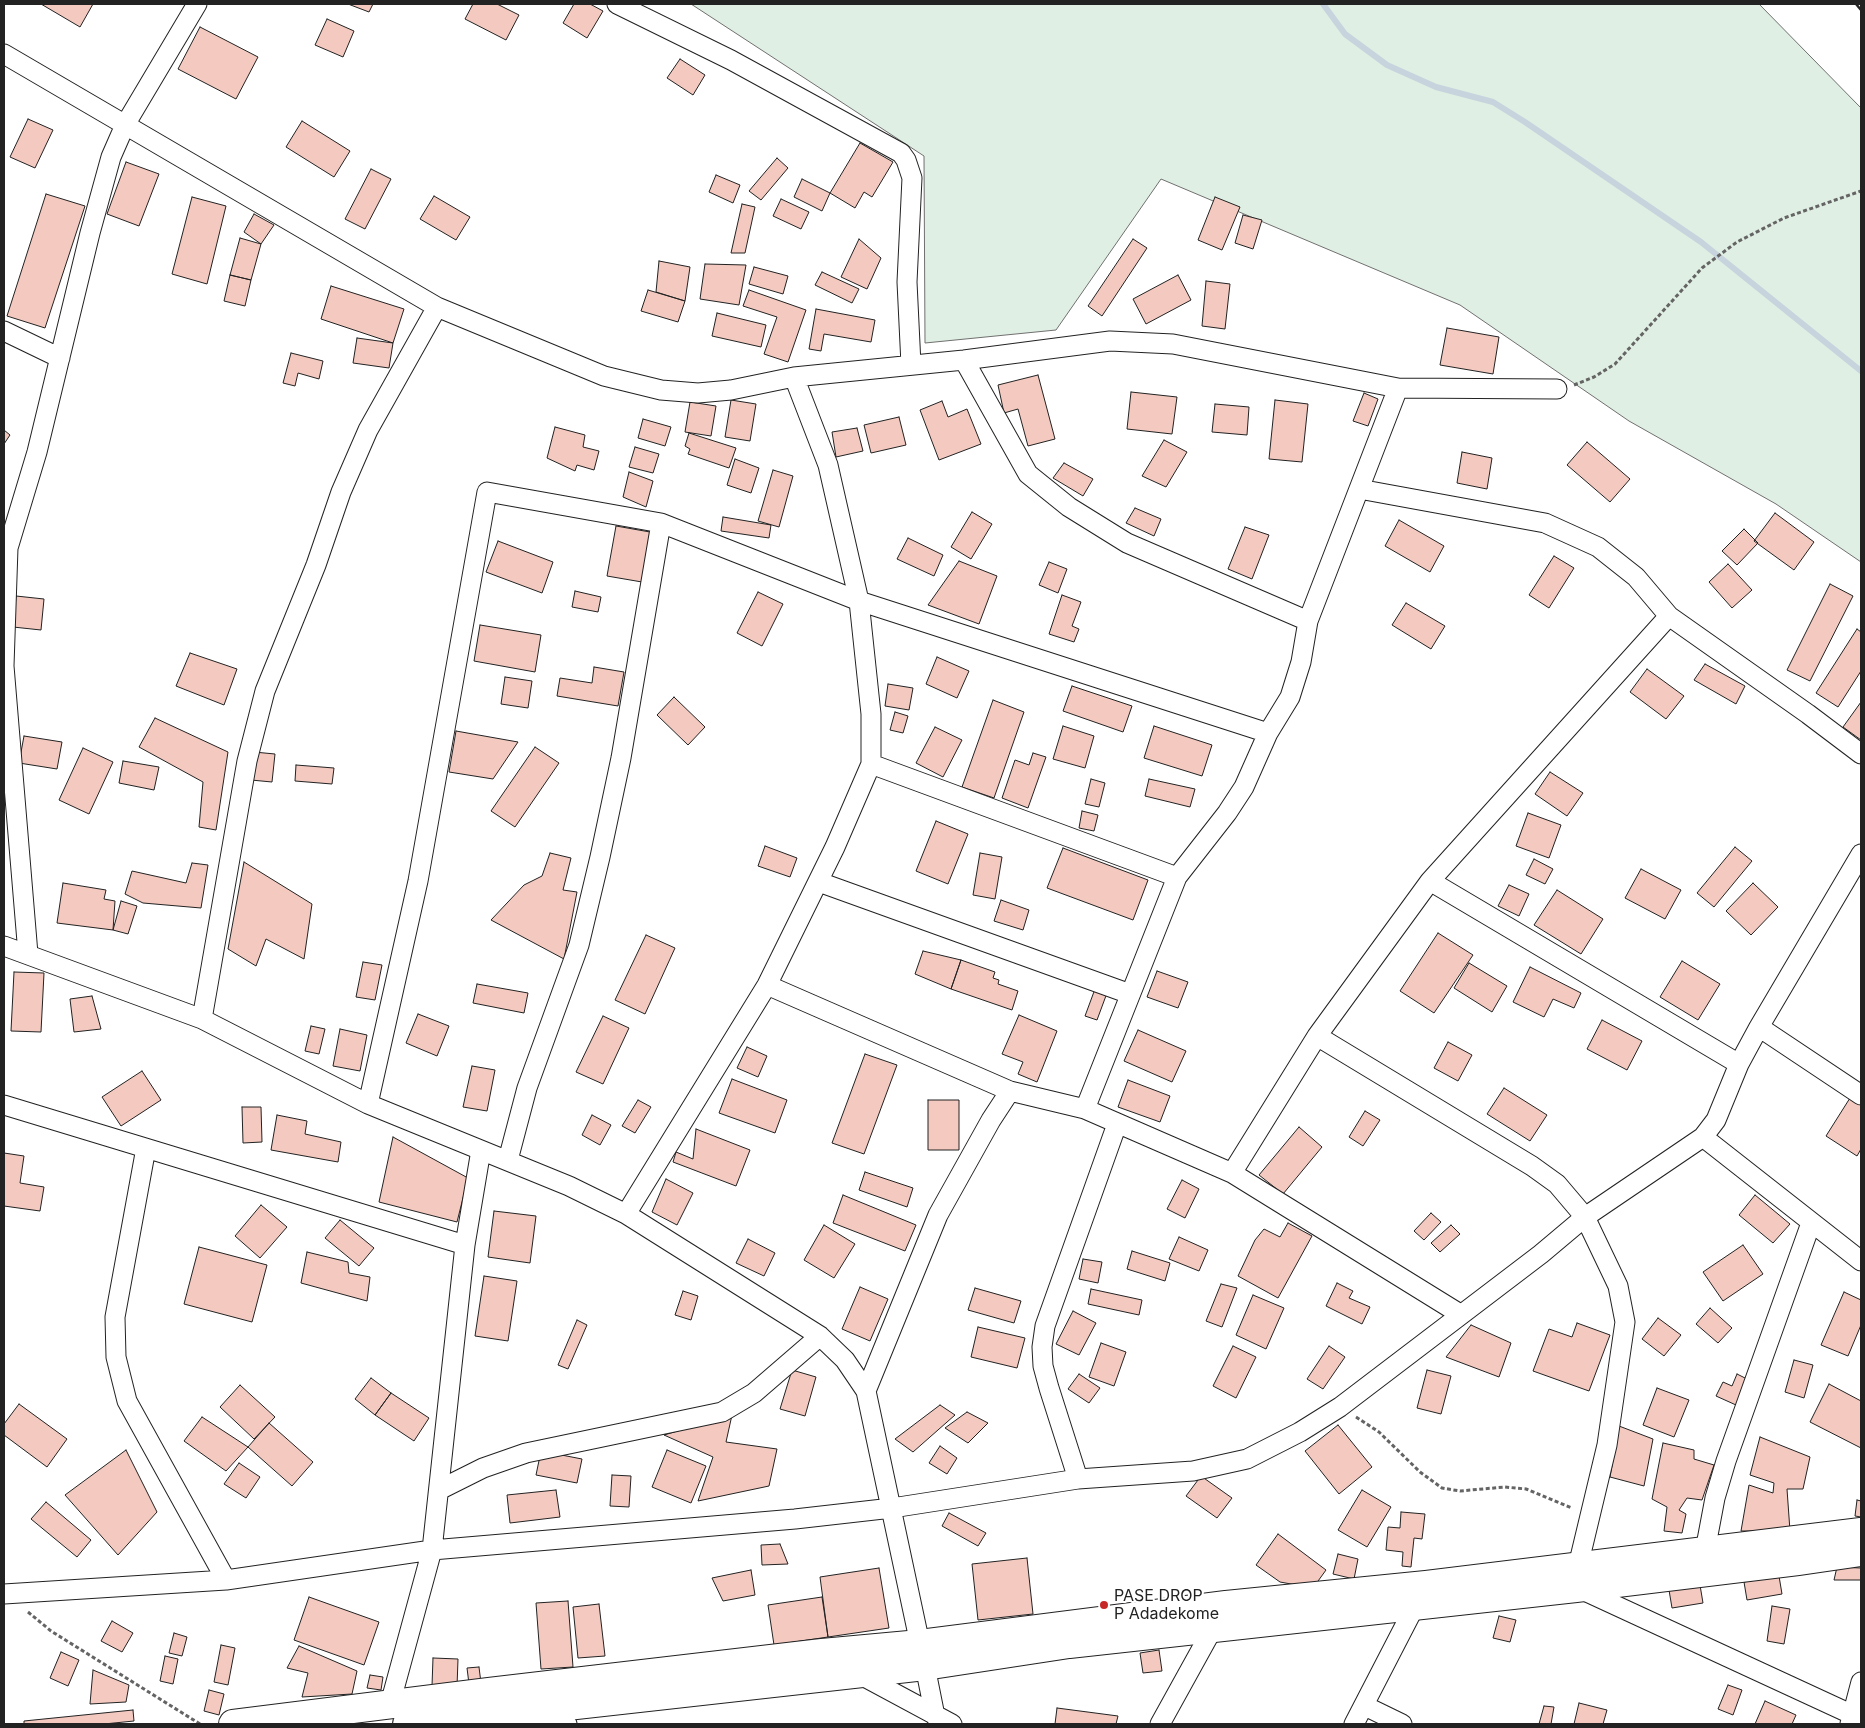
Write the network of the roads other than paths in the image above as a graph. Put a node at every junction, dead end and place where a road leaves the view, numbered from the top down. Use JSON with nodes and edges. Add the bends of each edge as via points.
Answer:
{"nodes":[{"id":1,"x":197,"y":4,"type":"edge"},
{"id":2,"x":617,"y":4,"type":"edge"},
{"id":3,"x":4,"y":54,"type":"edge"},
{"id":4,"x":125,"y":125,"type":"junction"},
{"id":5,"x":437,"y":307,"type":"junction"},
{"id":6,"x":4,"y":331,"type":"edge"},
{"id":7,"x":60,"y":358,"type":"junction"},
{"id":8,"x":964,"y":360,"type":"junction"},
{"id":9,"x":911,"y":365,"type":"junction"},
{"id":10,"x":794,"y":377,"type":"junction"},
{"id":11,"x":1398,"y":388,"type":"junction"},
{"id":12,"x":1557,"y":389,"type":"road end"},
{"id":13,"x":1359,"y":489,"type":"junction"},
{"id":14,"x":661,"y":523,"type":"junction"},
{"id":15,"x":860,"y":601,"type":"junction"},
{"id":16,"x":1669,"y":616,"type":"junction"},
{"id":17,"x":1308,"y":621,"type":"junction"},
{"id":18,"x":1268,"y":733,"type":"junction"},
{"id":19,"x":1861,"y":754,"type":"edge"},
{"id":20,"x":871,"y":764,"type":"junction"},
{"id":21,"x":10,"y":816,"type":"edge"},
{"id":22,"x":1861,"y":854,"type":"edge"},
{"id":23,"x":1177,"y":877,"type":"junction"},
{"id":24,"x":1430,"y":880,"type":"junction"},
{"id":25,"x":819,"y":882,"type":"junction"},
{"id":26,"x":4,"y":946,"type":"edge"},
{"id":27,"x":28,"y":954,"type":"junction"},
{"id":28,"x":767,"y":985,"type":"junction"},
{"id":29,"x":1130,"y":994,"type":"junction"},
{"id":30,"x":202,"y":1018,"type":"junction"},
{"id":31,"x":1759,"y":1027,"type":"junction"},
{"id":32,"x":1317,"y":1036,"type":"junction"},
{"id":33,"x":1739,"y":1064,"type":"junction"},
{"id":34,"x":1010,"y":1091,"type":"junction"},
{"id":35,"x":1861,"y":1095,"type":"edge"},
{"id":36,"x":368,"y":1104,"type":"junction"},
{"id":37,"x":4,"y":1105,"type":"edge"},
{"id":38,"x":1086,"y":1109,"type":"junction"},
{"id":39,"x":1117,"y":1124,"type":"junction"},
{"id":40,"x":1703,"y":1137,"type":"junction"},
{"id":41,"x":146,"y":1148,"type":"junction"},
{"id":42,"x":481,"y":1150,"type":"junction"},
{"id":43,"x":508,"y":1160,"type":"junction"},
{"id":44,"x":1232,"y":1173,"type":"junction"},
{"id":45,"x":626,"y":1214,"type":"junction"},
{"id":46,"x":1585,"y":1217,"type":"junction"},
{"id":47,"x":1811,"y":1223,"type":"junction"},
{"id":48,"x":465,"y":1245,"type":"junction"},
{"id":49,"x":1861,"y":1261,"type":"edge"},
{"id":50,"x":1460,"y":1314,"type":"junction"},
{"id":51,"x":820,"y":1336,"type":"junction"},
{"id":52,"x":866,"y":1391,"type":"junction"},
{"id":53,"x":1078,"y":1479,"type":"junction"},
{"id":54,"x":439,"y":1490,"type":"junction"},
{"id":55,"x":892,"y":1508,"type":"junction"},
{"id":56,"x":1861,"y":1532,"type":"edge"},
{"id":57,"x":432,"y":1550,"type":"junction"},
{"id":58,"x":1705,"y":1551,"type":"junction"},
{"id":59,"x":1861,"y":1552,"type":"edge"},
{"id":60,"x":1577,"y":1577,"type":"junction"},
{"id":61,"x":226,"y":1580,"type":"junction"},
{"id":62,"x":7,"y":1593,"type":"edge"},
{"id":63,"x":1415,"y":1606,"type":"junction"},
{"id":64,"x":1212,"y":1630,"type":"junction"},
{"id":65,"x":923,"y":1655,"type":"junction"},
{"id":66,"x":857,"y":1673,"type":"junction"},
{"id":67,"x":1861,"y":1682,"type":"edge"},
{"id":68,"x":390,"y":1704,"type":"junction"},
{"id":69,"x":1365,"y":1706,"type":"junction"},
{"id":70,"x":532,"y":1710,"type":"junction"},
{"id":71,"x":944,"y":1720,"type":"edge"},
{"id":72,"x":1852,"y":1720,"type":"edge"},
{"id":73,"x":234,"y":1724,"type":"edge"},
{"id":74,"x":408,"y":1724,"type":"edge"},
{"id":75,"x":567,"y":1724,"type":"edge"},
{"id":76,"x":1160,"y":1724,"type":"edge"},
{"id":77,"x":1354,"y":1724,"type":"edge"},
{"id":78,"x":1402,"y":1724,"type":"edge"}],
"edges":[{"from":1,"to":4,"type":"street"},
{"from":2,"to":9,"type":"street","via":[[731,60],[901,153],[911,169],[912,178],[908,282]]},
{"from":3,"to":4,"type":"street"},
{"from":4,"to":5,"type":"street"},
{"from":4,"to":7,"type":"street","via":[[108,166]]},
{"from":5,"to":10,"type":"street","via":[[604,376],[661,390],[698,393],[731,390]]},
{"from":5,"to":30,"type":"street","via":[[368,430],[264,691],[247,761]]},
{"from":6,"to":7,"type":"street"},
{"from":7,"to":21,"type":"street","via":[[37,452],[8,548],[4,666]]},
{"from":8,"to":9,"type":"street"},
{"from":8,"to":11,"type":"street","via":[[1110,341],[1173,344]]},
{"from":8,"to":17,"type":"street","via":[[1028,474],[1069,507],[1127,543]]},
{"from":9,"to":10,"type":"street"},
{"from":10,"to":15,"type":"street","via":[[828,465]]},
{"from":11,"to":12,"type":"street"},
{"from":11,"to":13,"type":"street"},
{"from":13,"to":16,"type":"street","via":[[1544,524],[1598,547],[1636,577]]},
{"from":13,"to":17,"type":"street"},
{"from":14,"to":15,"type":"street"},
{"from":14,"to":36,"type":"street","via":[[487,492],[418,881]]},
{"from":14,"to":43,"type":"street","via":[[621,758],[579,945],[527,1088]]},
{"from":15,"to":18,"type":"street"},
{"from":15,"to":20,"type":"street","via":[[871,706]]},
{"from":16,"to":19,"type":"street"},
{"from":16,"to":24,"type":"street"},
{"from":17,"to":18,"type":"street","via":[[1290,697]]},
{"from":18,"to":23,"type":"street","via":[[1244,787],[1227,814]]},
{"from":20,"to":23,"type":"street"},
{"from":20,"to":25,"type":"street"},
{"from":21,"to":27,"type":"street"},
{"from":22,"to":31,"type":"street"},
{"from":23,"to":29,"type":"street"},
{"from":24,"to":32,"type":"street"},
{"from":24,"to":33,"type":"street"},
{"from":25,"to":28,"type":"street"},
{"from":25,"to":29,"type":"street"},
{"from":26,"to":27,"type":"street"},
{"from":27,"to":30,"type":"street"},
{"from":28,"to":34,"type":"street"},
{"from":28,"to":45,"type":"street"},
{"from":29,"to":38,"type":"street"},
{"from":30,"to":36,"type":"street"},
{"from":31,"to":33,"type":"street"},
{"from":31,"to":35,"type":"street"},
{"from":32,"to":44,"type":"street"},
{"from":32,"to":46,"type":"street","via":[[1532,1166],[1557,1184]]},
{"from":33,"to":40,"type":"street","via":[[1716,1120]]},
{"from":34,"to":38,"type":"street"},
{"from":34,"to":52,"type":"street","via":[[938,1214]]},
{"from":36,"to":42,"type":"street"},
{"from":37,"to":41,"type":"street"},
{"from":38,"to":39,"type":"street"},
{"from":39,"to":44,"type":"street"},
{"from":39,"to":53,"type":"street","via":[[1045,1326],[1042,1347],[1047,1381]]},
{"from":40,"to":46,"type":"street"},
{"from":40,"to":47,"type":"street"},
{"from":41,"to":48,"type":"street"},
{"from":41,"to":61,"type":"street","via":[[115,1317],[116,1357],[127,1401]]},
{"from":42,"to":43,"type":"street"},
{"from":42,"to":48,"type":"street"},
{"from":43,"to":45,"type":"street"},
{"from":44,"to":50,"type":"street"},
{"from":45,"to":51,"type":"street"},
{"from":46,"to":50,"type":"street"},
{"from":46,"to":60,"type":"street","via":[[1618,1286],[1625,1322],[1607,1445]]},
{"from":47,"to":49,"type":"street"},
{"from":47,"to":58,"type":"street","via":[[1726,1461]]},
{"from":48,"to":54,"type":"street"},
{"from":50,"to":53,"type":"street","via":[[1340,1407],[1247,1459],[1193,1471]]},
{"from":51,"to":52,"type":"street","via":[[845,1360]]},
{"from":51,"to":54,"type":"street","via":[[754,1392],[722,1412],[526,1452],[483,1468]]},
{"from":52,"to":55,"type":"street"},
{"from":53,"to":55,"type":"street"},
{"from":54,"to":57,"type":"street"},
{"from":55,"to":57,"type":"street","via":[[795,1520]]},
{"from":55,"to":65,"type":"street"},
{"from":56,"to":58,"type":"main road"},
{"from":57,"to":61,"type":"street"},
{"from":57,"to":68,"type":"street"},
{"from":58,"to":60,"type":"main road"},
{"from":59,"to":60,"type":"main road","via":[[1798,1561]]},
{"from":60,"to":63,"type":"main road"},
{"from":60,"to":65,"type":"main road","via":[[1226,1606]]},
{"from":60,"to":72,"type":"street"},
{"from":61,"to":62,"type":"street"},
{"from":63,"to":64,"type":"main road"},
{"from":63,"to":69,"type":"street"},
{"from":64,"to":65,"type":"main road"},
{"from":64,"to":76,"type":"street"},
{"from":65,"to":66,"type":"main road"},
{"from":65,"to":68,"type":"main road","via":[[822,1653]]},
{"from":65,"to":71,"type":"street"},
{"from":66,"to":70,"type":"main road"},
{"from":66,"to":71,"type":"street"},
{"from":67,"to":72,"type":"street"},
{"from":68,"to":73,"type":"main road"},
{"from":69,"to":77,"type":"street"},
{"from":69,"to":78,"type":"street"},
{"from":70,"to":74,"type":"main road"},
{"from":70,"to":75,"type":"street"}]}
